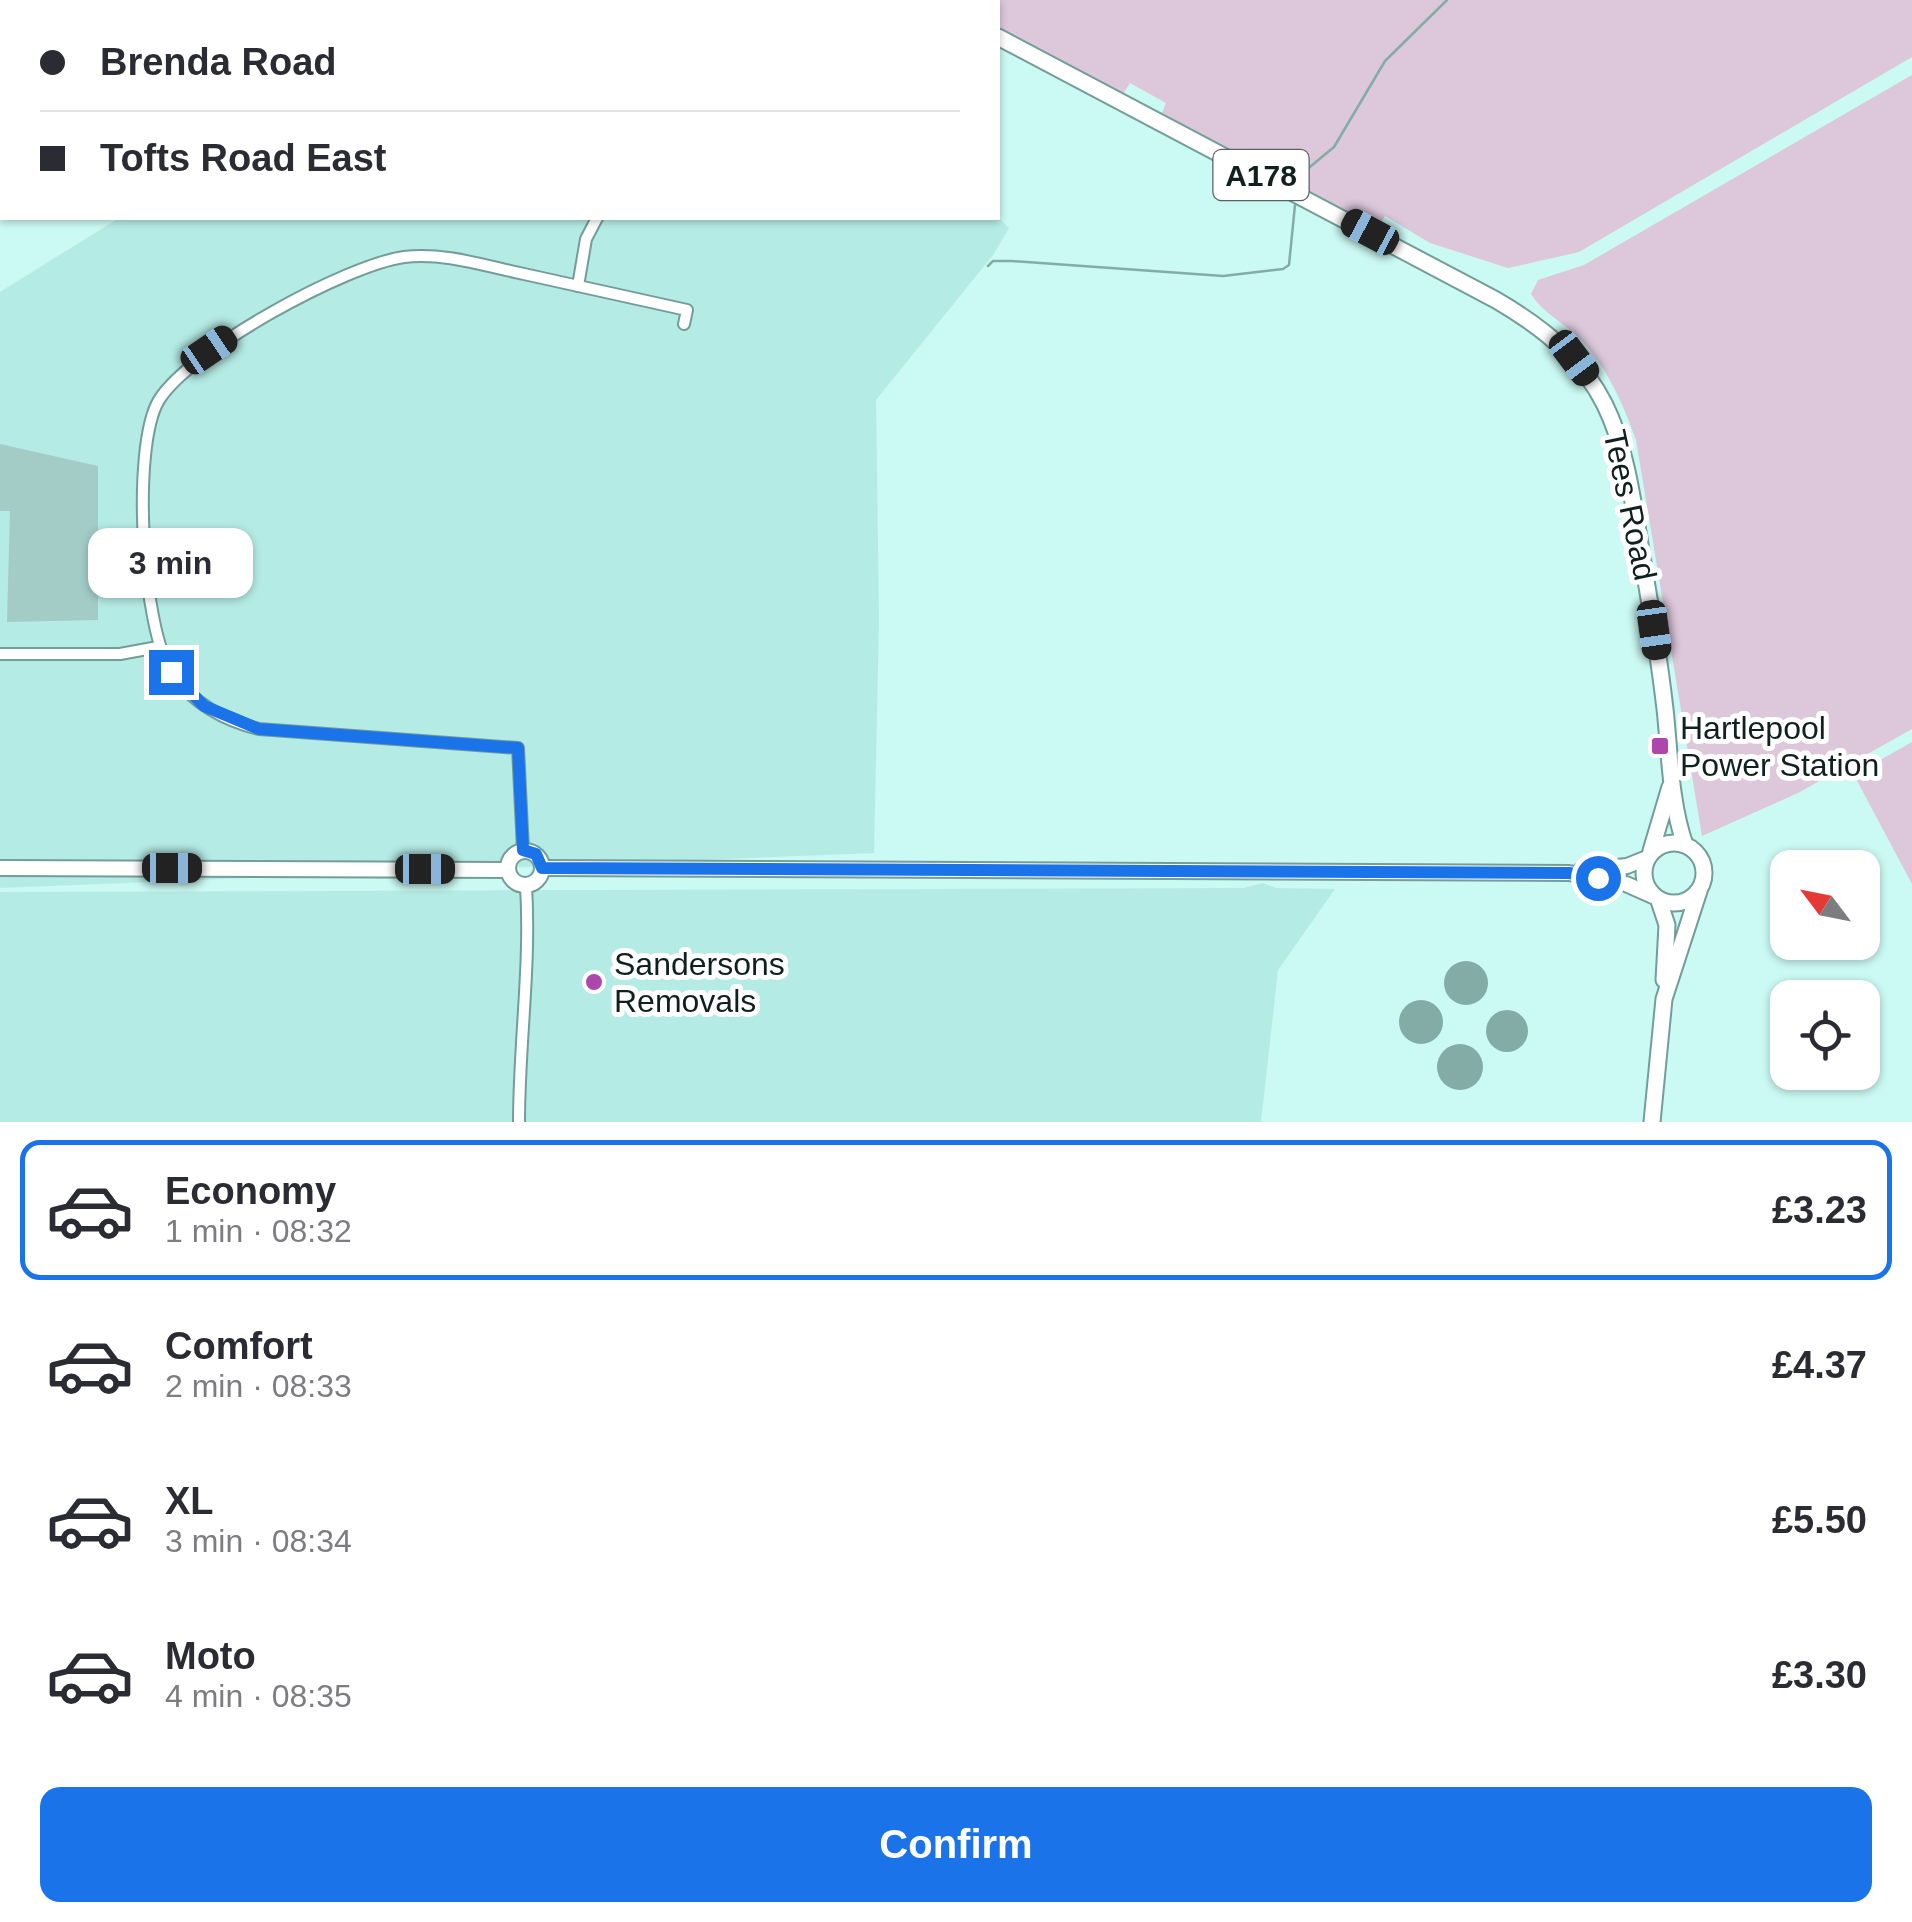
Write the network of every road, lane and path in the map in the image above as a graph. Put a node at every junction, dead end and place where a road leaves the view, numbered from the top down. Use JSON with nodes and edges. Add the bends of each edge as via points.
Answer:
{"nodes":[{"id":1,"x":1000,"y":38,"type":"edge"},
{"id":2,"x":597,"y":220,"type":"edge"},
{"id":3,"x":578,"y":286,"type":"junction"},
{"id":4,"x":684,"y":324,"type":"dead end"},
{"id":5,"x":158,"y":647,"type":"junction"},
{"id":6,"x":0,"y":654,"type":"edge"},
{"id":7,"x":1671,"y":783,"type":"junction"},
{"id":8,"x":1685,"y":845,"type":"junction"},
{"id":9,"x":523,"y":850,"type":"junction"},
{"id":10,"x":1648,"y":856,"type":"junction"},
{"id":11,"x":0,"y":868,"type":"edge"},
{"id":12,"x":542,"y":868,"type":"junction"},
{"id":13,"x":508,"y":870,"type":"junction"},
{"id":14,"x":1569,"y":873,"type":"junction"},
{"id":15,"x":526,"y":886,"type":"junction"},
{"id":16,"x":1699,"y":891,"type":"junction"},
{"id":17,"x":1656,"y":898,"type":"junction"},
{"id":18,"x":1664,"y":999,"type":"junction"},
{"id":19,"x":519,"y":1122,"type":"edge"},
{"id":20,"x":1652,"y":1122,"type":"edge"}],
"edges":[{"from":1,"to":7,"type":"main road","name":"Tees Road","number":"A178","via":[[1479,290],[1538,325],[1574,358],[1609,410],[1625,456]]},
{"from":2,"to":3,"type":"street","via":[[586,239]]},
{"from":3,"to":4,"type":"street","via":[[687,310]]},
{"from":3,"to":5,"type":"street","via":[[463,260],[402,258],[340,280],[189,364],[158,402],[143,455]]},
{"from":5,"to":6,"type":"street","via":[[120,654]]},
{"from":5,"to":9,"type":"street","via":[[184,688],[242,724],[518,748]]},
{"from":7,"to":8,"type":"main road","name":"Tees Road","number":"A178"},
{"from":7,"to":10,"type":"main road","name":"Tees Road","number":"A178"},
{"from":8,"to":10,"type":"main road","via":[[1660,846]]},
{"from":8,"to":16,"type":"main road","number":"A178","via":[[1704,867]]},
{"from":9,"to":12,"type":"main road","via":[[536,854]]},
{"from":9,"to":13,"type":"main road"},
{"from":10,"to":14,"type":"main road","via":[[1627,866]]},
{"from":10,"to":17,"type":"main road","number":"A178","via":[[1643,873]]},
{"from":11,"to":13,"type":"main road"},
{"from":12,"to":14,"type":"main road"},
{"from":12,"to":15,"type":"main road"},
{"from":13,"to":15,"type":"main road"},
{"from":14,"to":17,"type":"main road","via":[[1626,884]]},
{"from":15,"to":19,"type":"street"},
{"from":16,"to":17,"type":"main road","via":[[1678,904]]},
{"from":16,"to":18,"type":"main road","number":"A178"},
{"from":17,"to":18,"type":"main road","number":"A178","via":[[1668,924]]},
{"from":18,"to":20,"type":"main road","number":"A178"}]}
